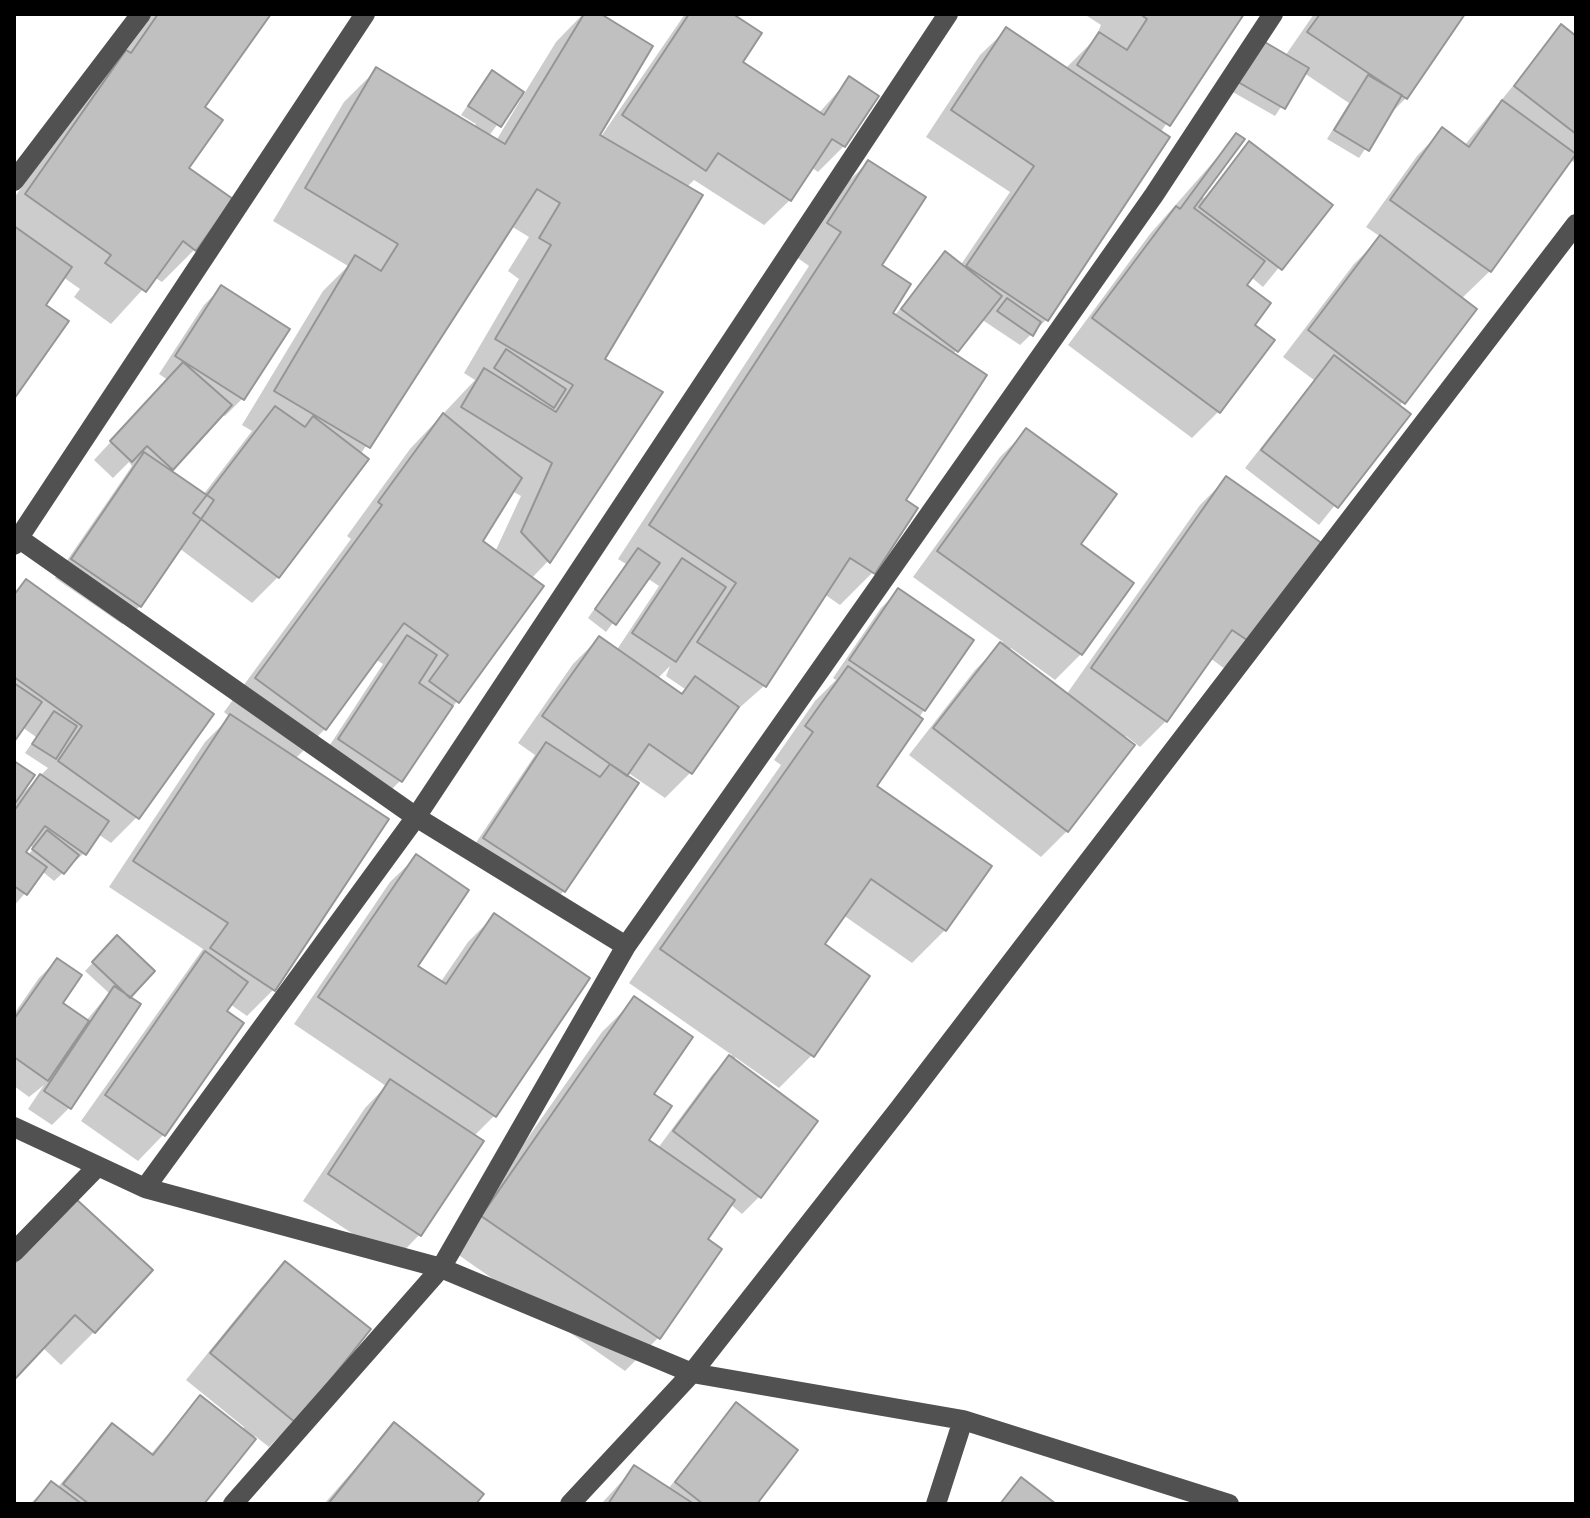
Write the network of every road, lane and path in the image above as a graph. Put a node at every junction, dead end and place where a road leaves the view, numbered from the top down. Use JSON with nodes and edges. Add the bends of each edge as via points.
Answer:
{"nodes":[{"id":1,"x":141,"y":14,"type":"edge"},
{"id":2,"x":365,"y":14,"type":"edge"},
{"id":3,"x":948,"y":14,"type":"edge"},
{"id":4,"x":1273,"y":14,"type":"edge"},
{"id":5,"x":14,"y":181,"type":"edge"},
{"id":6,"x":1576,"y":224,"type":"edge"},
{"id":7,"x":15,"y":539,"type":"edge"},
{"id":8,"x":416,"y":817,"type":"junction"},
{"id":9,"x":626,"y":946,"type":"junction"},
{"id":10,"x":14,"y":1127,"type":"edge"},
{"id":11,"x":97,"y":1167,"type":"junction"},
{"id":12,"x":145,"y":1188,"type":"junction"},
{"id":13,"x":14,"y":1252,"type":"edge"},
{"id":14,"x":441,"y":1268,"type":"junction"},
{"id":15,"x":692,"y":1373,"type":"junction"},
{"id":16,"x":963,"y":1420,"type":"junction"},
{"id":17,"x":233,"y":1504,"type":"edge"},
{"id":18,"x":570,"y":1504,"type":"edge"},
{"id":19,"x":936,"y":1504,"type":"edge"},
{"id":20,"x":1229,"y":1504,"type":"edge"}],
"edges":[{"from":1,"to":5,"type":"street"},
{"from":2,"to":7,"type":"street"},
{"from":3,"to":8,"type":"street"},
{"from":4,"to":9,"type":"street","via":[[1154,195]]},
{"from":6,"to":15,"type":"street"},
{"from":7,"to":8,"type":"street"},
{"from":8,"to":9,"type":"street"},
{"from":8,"to":12,"type":"street"},
{"from":9,"to":14,"type":"street"},
{"from":10,"to":11,"type":"street"},
{"from":11,"to":12,"type":"street"},
{"from":11,"to":13,"type":"street"},
{"from":12,"to":14,"type":"street"},
{"from":14,"to":15,"type":"street"},
{"from":14,"to":17,"type":"street"},
{"from":15,"to":16,"type":"street"},
{"from":15,"to":18,"type":"street"},
{"from":16,"to":19,"type":"street"},
{"from":16,"to":20,"type":"street"}]}
